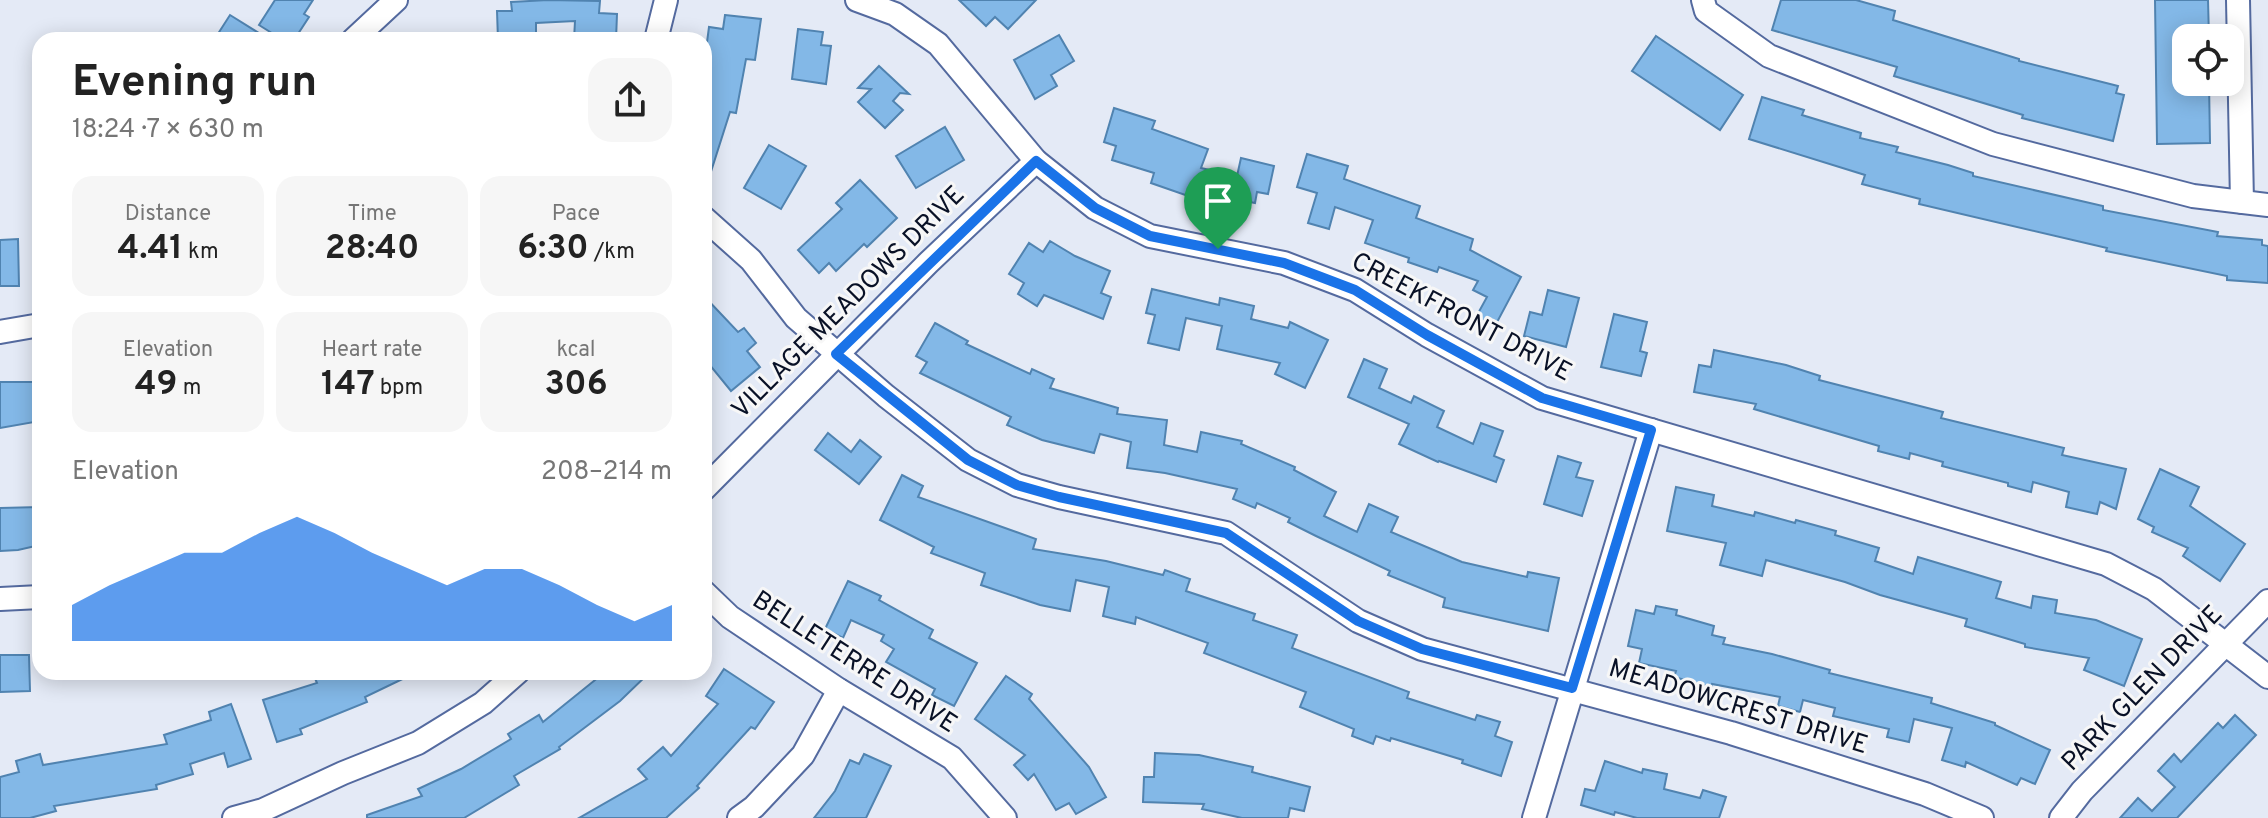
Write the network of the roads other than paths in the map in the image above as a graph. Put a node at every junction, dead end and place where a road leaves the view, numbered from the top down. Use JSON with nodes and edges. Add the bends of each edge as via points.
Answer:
{"nodes":[{"id":1,"x":396,"y":0,"type":"edge"},
{"id":2,"x":666,"y":0,"type":"edge"},
{"id":3,"x":857,"y":0,"type":"edge"},
{"id":4,"x":1703,"y":0,"type":"edge"},
{"id":5,"x":2238,"y":0,"type":"edge"},
{"id":6,"x":362,"y":32,"type":"edge"},
{"id":7,"x":658,"y":32,"type":"edge"},
{"id":8,"x":1036,"y":161,"type":"junction"},
{"id":9,"x":2242,"y":202,"type":"junction"},
{"id":10,"x":2268,"y":205,"type":"edge"},
{"id":11,"x":712,"y":225,"type":"edge"},
{"id":12,"x":32,"y":326,"type":"edge"},
{"id":13,"x":0,"y":332,"type":"edge"},
{"id":14,"x":836,"y":354,"type":"junction"},
{"id":15,"x":1651,"y":430,"type":"junction"},
{"id":16,"x":712,"y":481,"type":"edge"},
{"id":17,"x":32,"y":597,"type":"edge"},
{"id":18,"x":0,"y":599,"type":"edge"},
{"id":19,"x":712,"y":600,"type":"edge"},
{"id":20,"x":2268,"y":601,"type":"edge"},
{"id":21,"x":2225,"y":644,"type":"junction"},
{"id":22,"x":2268,"y":677,"type":"edge"},
{"id":23,"x":509,"y":680,"type":"edge"},
{"id":24,"x":1572,"y":688,"type":"junction"},
{"id":25,"x":839,"y":690,"type":"junction"},
{"id":26,"x":234,"y":818,"type":"edge"},
{"id":27,"x":739,"y":818,"type":"edge"},
{"id":28,"x":1005,"y":818,"type":"edge"},
{"id":29,"x":1534,"y":818,"type":"edge"},
{"id":30,"x":1982,"y":818,"type":"edge"},
{"id":31,"x":2061,"y":818,"type":"edge"}],
"edges":[{"from":1,"to":6,"type":"street"},
{"from":2,"to":7,"type":"street"},
{"from":3,"to":8,"type":"street","name":"CREEKFRONT DRIVE","via":[[895,14],[938,44]]},
{"from":4,"to":9,"type":"street","via":[[1706,11],[1769,56],[1993,144],[2193,196]]},
{"from":5,"to":9,"type":"street"},
{"from":8,"to":14,"type":"street","name":"VILLAGE MEADOWS DRIVE"},
{"from":8,"to":15,"type":"street","name":"CREEKFRONT DRIVE","via":[[1095,208],[1150,236],[1284,263],[1355,290],[1542,398]]},
{"from":9,"to":10,"type":"street"},
{"from":11,"to":14,"type":"street","name":"MEADOWCREST DRIVE"},
{"from":12,"to":13,"type":"street"},
{"from":14,"to":16,"type":"street","name":"VILLAGE MEADOWS DRIVE"},
{"from":14,"to":24,"type":"street","name":"MEADOWCREST DRIVE","via":[[968,460],[1017,485],[1226,533],[1358,621],[1422,649]]},
{"from":15,"to":21,"type":"street","name":"CREEKFRONT DRIVE","via":[[2106,564],[2154,589]]},
{"from":15,"to":24,"type":"street"},
{"from":17,"to":18,"type":"street"},
{"from":19,"to":25,"type":"street","name":"BELLETERRE DRIVE"},
{"from":20,"to":21,"type":"street","name":"PARK GLEN DRIVE"},
{"from":21,"to":22,"type":"street","name":"CREEKFRONT DRIVE"},
{"from":21,"to":31,"type":"street","name":"PARK GLEN DRIVE"},
{"from":23,"to":26,"type":"street","via":[[483,703],[418,743]]},
{"from":24,"to":29,"type":"street"},
{"from":24,"to":30,"type":"street","name":"MEADOWCREST DRIVE","via":[[1925,794]]},
{"from":25,"to":27,"type":"street","via":[[803,755]]},
{"from":25,"to":28,"type":"street","name":"BELLETERRE DRIVE","via":[[952,758]]}]}
